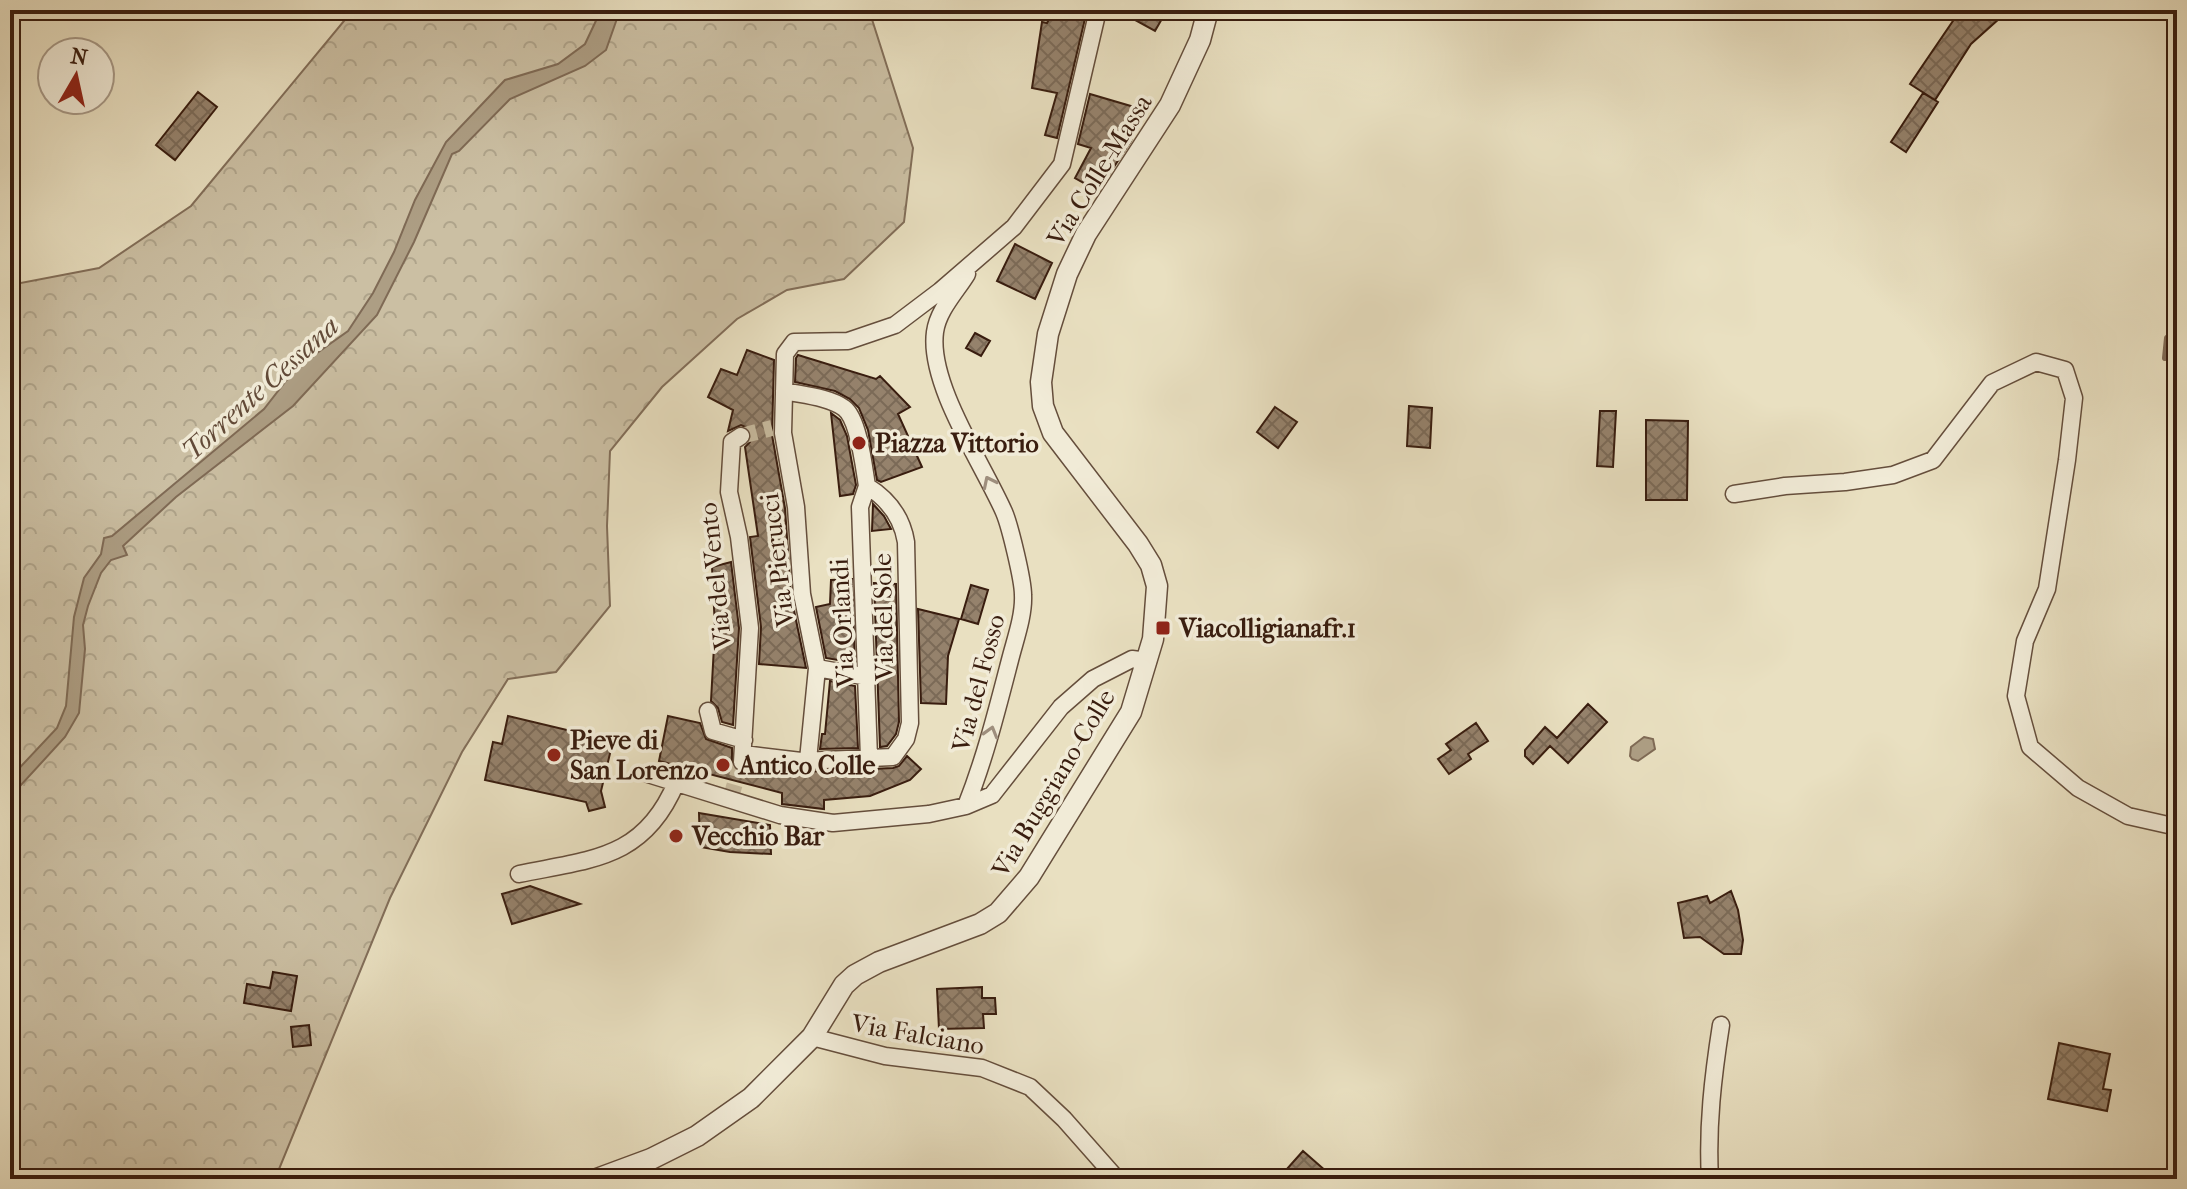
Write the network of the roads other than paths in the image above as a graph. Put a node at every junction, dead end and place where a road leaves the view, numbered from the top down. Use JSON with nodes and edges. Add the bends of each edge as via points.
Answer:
{"nodes":[{"id":1,"x":1098,"y":10,"type":"edge"},
{"id":2,"x":1208,"y":10,"type":"edge"},
{"id":3,"x":975,"y":262,"type":"junction"},
{"id":4,"x":784,"y":391,"type":"junction"},
{"id":5,"x":741,"y":436,"type":"dead end"},
{"id":6,"x":867,"y":486,"type":"junction"},
{"id":7,"x":1734,"y":494,"type":"dead end"},
{"id":8,"x":1148,"y":661,"type":"junction"},
{"id":9,"x":817,"y":668,"type":"junction"},
{"id":10,"x":868,"y":677,"type":"junction"},
{"id":11,"x":708,"y":711,"type":"dead end"},
{"id":12,"x":743,"y":752,"type":"junction"},
{"id":13,"x":869,"y":758,"type":"junction"},
{"id":14,"x":808,"y":760,"type":"junction"},
{"id":15,"x":648,"y":774,"type":"dead end"},
{"id":16,"x":676,"y":783,"type":"junction"},
{"id":17,"x":966,"y":806,"type":"junction"},
{"id":18,"x":2177,"y":827,"type":"edge"},
{"id":19,"x":519,"y":874,"type":"dead end"},
{"id":20,"x":1721,"y":1025,"type":"dead end"},
{"id":21,"x":812,"y":1037,"type":"junction"},
{"id":22,"x":597,"y":1179,"type":"edge"},
{"id":23,"x":1117,"y":1179,"type":"edge"},
{"id":24,"x":1710,"y":1179,"type":"edge"}],
"edges":[{"from":1,"to":3,"type":"street","via":[[1062,164],[1014,227]]},
{"from":2,"to":8,"type":"street","name":"Via Colle-Massa","via":[[1170,105],[1086,234],[1067,274],[1048,334],[1041,382],[1053,433],[1151,565],[1157,594]]},
{"from":3,"to":4,"type":"street","name":"Via Pierucci","via":[[895,325],[848,341],[794,342],[785,354]]},
{"from":17,"to":3,"type":"street","name":"Via del Fosso","one_way":true,"via":[[993,726],[1023,595],[1005,515],[950,402],[935,357],[942,311]]},
{"from":4,"to":6,"type":"street","via":[[846,409],[855,425]]},
{"from":4,"to":9,"type":"street","name":"Via Pierucci","via":[[778,427],[796,507],[802,594]]},
{"from":5,"to":12,"type":"street","name":"Via del Vento","via":[[732,442],[729,492],[750,628]]},
{"from":6,"to":10,"type":"street","name":"Via Orlandi","via":[[860,507]]},
{"from":6,"to":13,"type":"street","name":"Via del Sole","via":[[896,511],[904,527],[910,723],[893,757]]},
{"from":7,"to":18,"type":"street","via":[[1893,475],[1933,460],[1992,383],[2036,362],[2065,370],[2074,398],[2067,460],[2047,589],[2025,641],[2016,696],[2030,747],[2078,788],[2128,816]]},
{"from":8,"to":17,"type":"street","via":[[1132,659],[1093,679],[1061,707],[992,795]]},
{"from":8,"to":21,"type":"street","name":"Via Buggiano-Colle","via":[[1120,733],[1018,893],[980,924],[855,975]]},
{"from":9,"to":10,"type":"street"},
{"from":9,"to":14,"type":"street","name":"Via Pierucci"},
{"from":10,"to":13,"type":"street","name":"Via Orlandi"},
{"from":11,"to":12,"type":"street","via":[[713,731]]},
{"from":12,"to":14,"type":"street"},
{"from":13,"to":14,"type":"street"},
{"from":15,"to":16,"type":"street"},
{"from":16,"to":17,"type":"street","via":[[780,815],[833,823]]},
{"from":16,"to":19,"type":"street","via":[[667,806],[646,833],[603,857]]},
{"from":20,"to":24,"type":"street","via":[[1713,1075]]},
{"from":21,"to":22,"type":"street","name":"Via Buggiano-Colle","via":[[725,1118],[651,1159]]},
{"from":21,"to":23,"type":"street","name":"Via Falciano","via":[[885,1056],[982,1068],[1030,1087]]}]}
